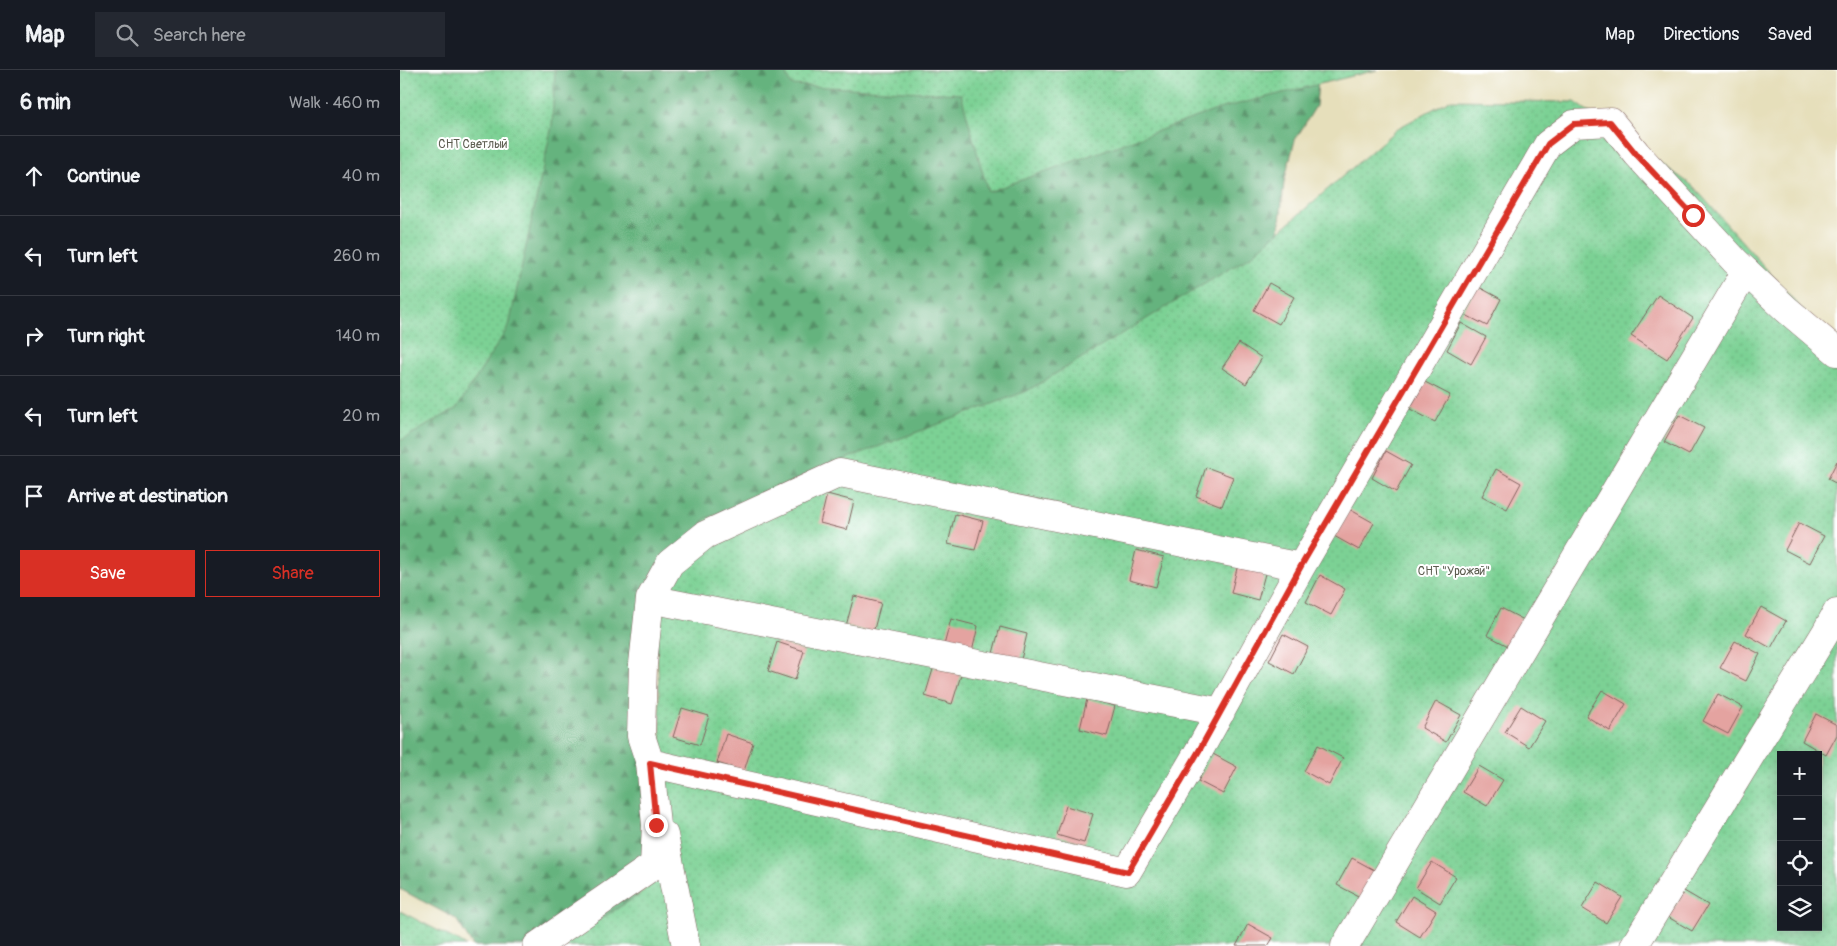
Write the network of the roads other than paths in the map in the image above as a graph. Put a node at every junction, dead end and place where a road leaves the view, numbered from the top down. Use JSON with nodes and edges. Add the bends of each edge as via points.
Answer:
{"nodes":[{"id":1,"x":1746,"y":271,"type":"junction"},
{"id":2,"x":1837,"y":352,"type":"edge"},
{"id":3,"x":1301,"y":566,"type":"junction"},
{"id":4,"x":650,"y":599,"type":"junction"},
{"id":5,"x":1837,"y":612,"type":"edge"},
{"id":6,"x":1220,"y":712,"type":"junction"},
{"id":7,"x":650,"y":763,"type":"junction"},
{"id":8,"x":538,"y":946,"type":"edge"},
{"id":9,"x":686,"y":946,"type":"edge"},
{"id":10,"x":1345,"y":946,"type":"edge"},
{"id":11,"x":1634,"y":946,"type":"edge"}],
"edges":[{"from":1,"to":2,"type":"lane"},
{"from":1,"to":3,"type":"lane","via":[[1610,122],[1574,124],[1548,144]]},
{"from":1,"to":10,"type":"lane"},
{"from":3,"to":4,"type":"lane","via":[[840,473],[705,535],[670,563]]},
{"from":3,"to":6,"type":"lane"},
{"from":4,"to":6,"type":"lane"},
{"from":4,"to":7,"type":"lane","via":[[643,664],[641,736]]},
{"from":5,"to":11,"type":"lane"},
{"from":6,"to":7,"type":"lane","via":[[1128,872]]},
{"from":7,"to":8,"type":"lane","via":[[656,825],[654,865]]},
{"from":7,"to":9,"type":"lane"}]}
